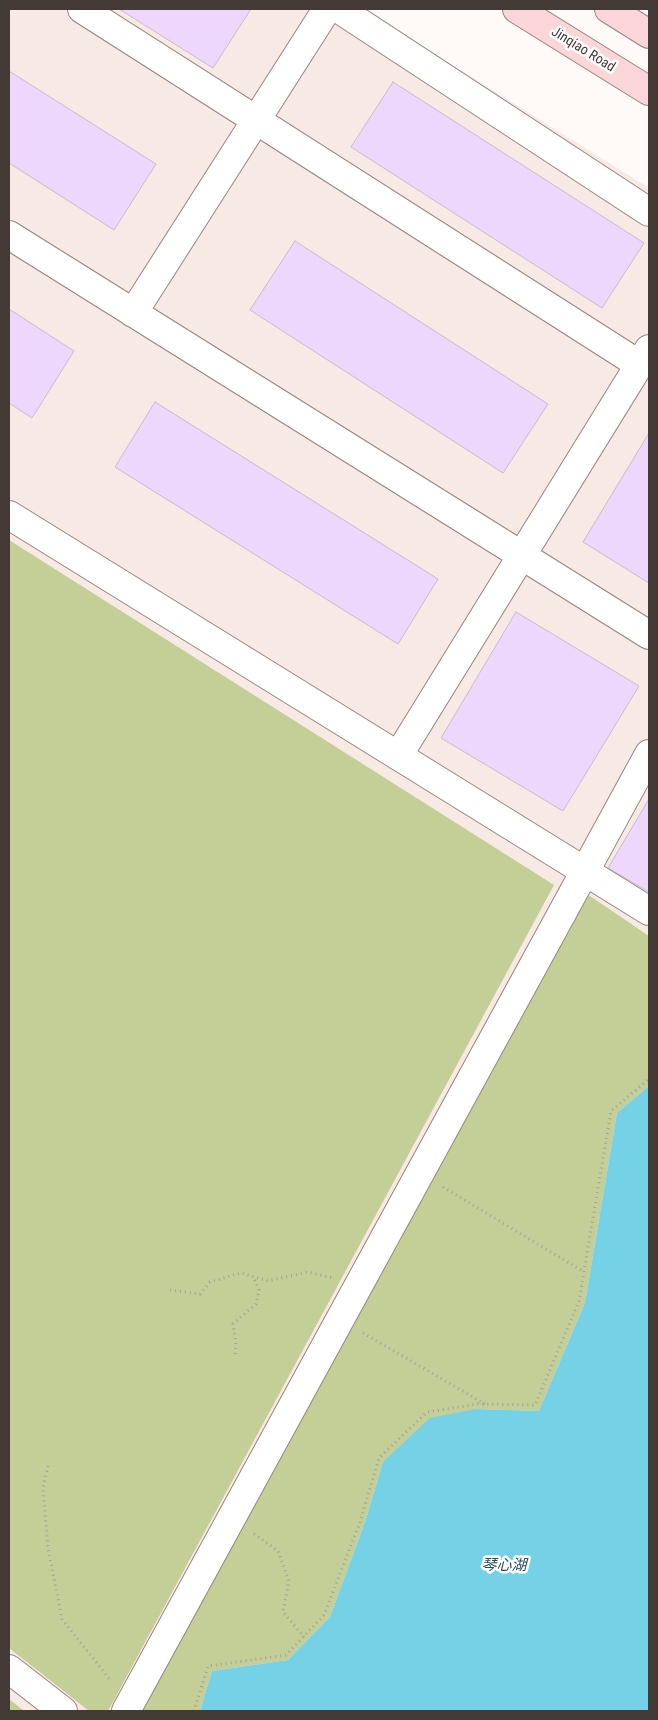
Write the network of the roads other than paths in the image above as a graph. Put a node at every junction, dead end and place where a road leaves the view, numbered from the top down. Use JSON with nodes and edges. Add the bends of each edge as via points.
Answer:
{"nodes":[{"id":1,"x":82,"y":9,"type":"edge"},
{"id":2,"x":327,"y":9,"type":"edge"},
{"id":3,"x":339,"y":9,"type":"edge"},
{"id":4,"x":517,"y":9,"type":"edge"},
{"id":5,"x":610,"y":9,"type":"edge"},
{"id":6,"x":649,"y":34,"type":"edge"},
{"id":7,"x":649,"y":91,"type":"edge"},
{"id":8,"x":649,"y":212,"type":"edge"},
{"id":9,"x":9,"y":235,"type":"edge"},
{"id":10,"x":134,"y":313,"type":"junction"},
{"id":11,"x":644,"y":357,"type":"edge"},
{"id":12,"x":9,"y":515,"type":"edge"},
{"id":13,"x":522,"y":555,"type":"junction"},
{"id":14,"x":649,"y":635,"type":"edge"},
{"id":15,"x":649,"y":754,"type":"edge"},
{"id":16,"x":398,"y":756,"type":"junction"},
{"id":17,"x":585,"y":872,"type":"junction"},
{"id":18,"x":649,"y":912,"type":"edge"},
{"id":19,"x":9,"y":1669,"type":"edge"},
{"id":20,"x":63,"y":1711,"type":"edge"},
{"id":21,"x":126,"y":1711,"type":"edge"}],
"edges":[{"from":1,"to":11,"type":"street"},
{"from":2,"to":10,"type":"street"},
{"from":3,"to":8,"type":"street"},
{"from":4,"to":7,"type":"street","name":"Jinqiao Road"},
{"from":5,"to":6,"type":"street"},
{"from":9,"to":10,"type":"street"},
{"from":10,"to":13,"type":"street"},
{"from":11,"to":13,"type":"street"},
{"from":12,"to":16,"type":"street"},
{"from":13,"to":14,"type":"street"},
{"from":13,"to":16,"type":"street"},
{"from":15,"to":17,"type":"street"},
{"from":16,"to":17,"type":"street"},
{"from":17,"to":18,"type":"street"},
{"from":17,"to":21,"type":"street"},
{"from":19,"to":20,"type":"street"}]}
